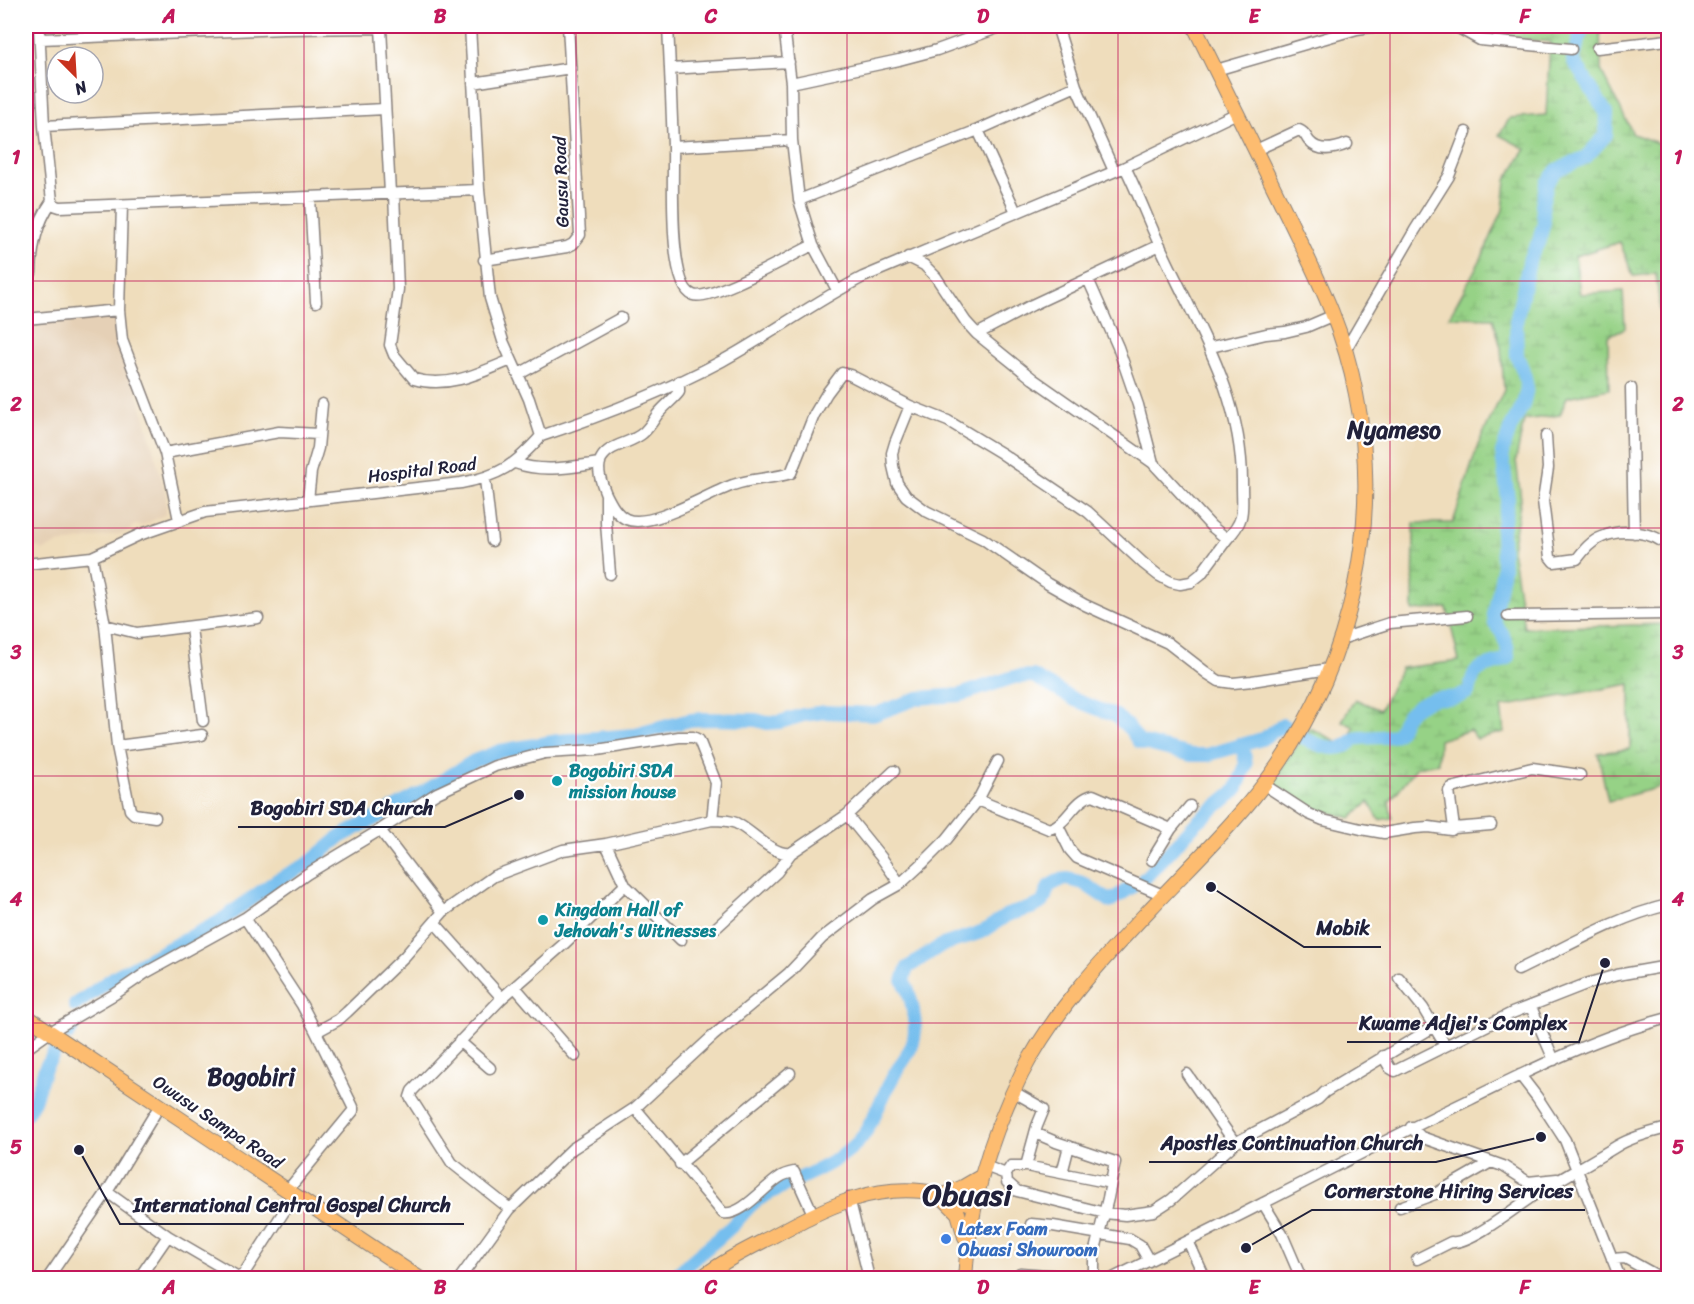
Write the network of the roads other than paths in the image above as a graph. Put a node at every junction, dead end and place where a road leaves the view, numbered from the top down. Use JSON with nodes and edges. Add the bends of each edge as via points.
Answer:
{"nodes":[{"id":1,"x":39,"y":26,"type":"edge"},
{"id":2,"x":470,"y":26,"type":"edge"},
{"id":3,"x":568,"y":26,"type":"edge"},
{"id":4,"x":668,"y":26,"type":"edge"},
{"id":5,"x":784,"y":26,"type":"edge"},
{"id":6,"x":1003,"y":26,"type":"edge"},
{"id":7,"x":1058,"y":26,"type":"edge"},
{"id":8,"x":1194,"y":26,"type":"edge"},
{"id":9,"x":1378,"y":26,"type":"edge"},
{"id":10,"x":1455,"y":26,"type":"edge"},
{"id":11,"x":381,"y":27,"type":"edge"},
{"id":12,"x":232,"y":28,"type":"edge"},
{"id":13,"x":41,"y":39,"type":"junction"},
{"id":14,"x":1668,"y":40,"type":"edge"},
{"id":15,"x":1597,"y":48,"type":"dead end"},
{"id":16,"x":1571,"y":49,"type":"dead end"},
{"id":17,"x":789,"y":62,"type":"junction"},
{"id":18,"x":571,"y":68,"type":"junction"},
{"id":19,"x":670,"y":69,"type":"junction"},
{"id":20,"x":1216,"y":70,"type":"junction"},
{"id":21,"x":473,"y":82,"type":"junction"},
{"id":22,"x":791,"y":82,"type":"junction"},
{"id":23,"x":1076,"y":86,"type":"junction"},
{"id":24,"x":385,"y":109,"type":"junction"},
{"id":25,"x":1237,"y":113,"type":"junction"},
{"id":26,"x":44,"y":126,"type":"junction"},
{"id":27,"x":978,"y":130,"type":"junction"},
{"id":28,"x":1466,"y":132,"type":"dead end"},
{"id":29,"x":792,"y":140,"type":"junction"},
{"id":30,"x":1347,"y":144,"type":"dead end"},
{"id":31,"x":673,"y":147,"type":"junction"},
{"id":32,"x":1256,"y":150,"type":"junction"},
{"id":33,"x":1125,"y":167,"type":"junction"},
{"id":34,"x":1114,"y":171,"type":"junction"},
{"id":35,"x":479,"y":190,"type":"junction"},
{"id":36,"x":392,"y":193,"type":"junction"},
{"id":37,"x":310,"y":198,"type":"junction"},
{"id":38,"x":800,"y":200,"type":"junction"},
{"id":39,"x":52,"y":201,"type":"junction"},
{"id":40,"x":122,"y":205,"type":"junction"},
{"id":41,"x":1016,"y":212,"type":"junction"},
{"id":42,"x":813,"y":244,"type":"junction"},
{"id":43,"x":1160,"y":245,"type":"junction"},
{"id":44,"x":908,"y":257,"type":"junction"},
{"id":45,"x":484,"y":260,"type":"junction"},
{"id":46,"x":31,"y":273,"type":"dead end"},
{"id":47,"x":1088,"y":279,"type":"junction"},
{"id":48,"x":837,"y":290,"type":"junction"},
{"id":49,"x":316,"y":302,"type":"dead end"},
{"id":50,"x":119,"y":310,"type":"junction"},
{"id":51,"x":1334,"y":315,"type":"junction"},
{"id":52,"x":621,"y":318,"type":"dead end"},
{"id":53,"x":26,"y":319,"type":"edge"},
{"id":54,"x":977,"y":334,"type":"junction"},
{"id":55,"x":1211,"y":347,"type":"junction"},
{"id":56,"x":1346,"y":349,"type":"junction"},
{"id":57,"x":511,"y":360,"type":"junction"},
{"id":58,"x":519,"y":374,"type":"junction"},
{"id":59,"x":679,"y":381,"type":"junction"},
{"id":60,"x":1631,"y":388,"type":"dead end"},
{"id":61,"x":322,"y":404,"type":"dead end"},
{"id":62,"x":910,"y":406,"type":"junction"},
{"id":63,"x":319,"y":434,"type":"junction"},
{"id":64,"x":541,"y":436,"type":"junction"},
{"id":65,"x":1546,"y":436,"type":"dead end"},
{"id":66,"x":165,"y":453,"type":"junction"},
{"id":67,"x":515,"y":463,"type":"junction"},
{"id":68,"x":600,"y":463,"type":"junction"},
{"id":69,"x":1153,"y":464,"type":"junction"},
{"id":70,"x":485,"y":479,"type":"junction"},
{"id":71,"x":606,"y":493,"type":"junction"},
{"id":72,"x":308,"y":500,"type":"junction"},
{"id":73,"x":179,"y":520,"type":"junction"},
{"id":74,"x":1634,"y":533,"type":"junction"},
{"id":75,"x":1227,"y":539,"type":"junction"},
{"id":76,"x":492,"y":541,"type":"dead end"},
{"id":77,"x":1668,"y":547,"type":"edge"},
{"id":78,"x":92,"y":556,"type":"junction"},
{"id":79,"x":26,"y":564,"type":"edge"},
{"id":80,"x":610,"y":574,"type":"dead end"},
{"id":81,"x":1668,"y":614,"type":"edge"},
{"id":82,"x":1467,"y":616,"type":"dead end"},
{"id":83,"x":1508,"y":616,"type":"dead end"},
{"id":84,"x":258,"y":618,"type":"dead end"},
{"id":85,"x":105,"y":625,"type":"junction"},
{"id":86,"x":190,"y":628,"type":"junction"},
{"id":87,"x":1341,"y":639,"type":"junction"},
{"id":88,"x":1329,"y":669,"type":"junction"},
{"id":89,"x":203,"y":721,"type":"dead end"},
{"id":90,"x":202,"y":735,"type":"dead end"},
{"id":91,"x":117,"y":746,"type":"junction"},
{"id":92,"x":998,"y":761,"type":"dead end"},
{"id":93,"x":894,"y":771,"type":"dead end"},
{"id":94,"x":1580,"y":775,"type":"dead end"},
{"id":95,"x":1263,"y":784,"type":"junction"},
{"id":96,"x":978,"y":800,"type":"junction"},
{"id":97,"x":1190,"y":806,"type":"dead end"},
{"id":98,"x":847,"y":815,"type":"junction"},
{"id":99,"x":155,"y":817,"type":"dead end"},
{"id":100,"x":712,"y":820,"type":"junction"},
{"id":101,"x":1491,"y":825,"type":"dead end"},
{"id":102,"x":1058,"y":826,"type":"junction"},
{"id":103,"x":1454,"y":828,"type":"junction"},
{"id":104,"x":1171,"y":829,"type":"junction"},
{"id":105,"x":380,"y":830,"type":"junction"},
{"id":106,"x":606,"y":844,"type":"junction"},
{"id":107,"x":791,"y":852,"type":"junction"},
{"id":108,"x":1152,"y":860,"type":"dead end"},
{"id":109,"x":900,"y":884,"type":"junction"},
{"id":110,"x":625,"y":885,"type":"junction"},
{"id":111,"x":1163,"y":895,"type":"junction"},
{"id":112,"x":1668,"y":905,"type":"edge"},
{"id":113,"x":443,"y":912,"type":"junction"},
{"id":114,"x":245,"y":918,"type":"junction"},
{"id":115,"x":435,"y":923,"type":"junction"},
{"id":116,"x":717,"y":927,"type":"dead end"},
{"id":117,"x":681,"y":940,"type":"dead end"},
{"id":118,"x":1668,"y":966,"type":"edge"},
{"id":119,"x":1518,"y":970,"type":"dead end"},
{"id":120,"x":1399,"y":978,"type":"dead end"},
{"id":121,"x":515,"y":987,"type":"junction"},
{"id":122,"x":502,"y":998,"type":"junction"},
{"id":123,"x":1531,"y":1006,"type":"junction"},
{"id":124,"x":26,"y":1016,"type":"edge"},
{"id":125,"x":1668,"y":1018,"type":"edge"},
{"id":126,"x":1435,"y":1026,"type":"junction"},
{"id":127,"x":50,"y":1032,"type":"junction"},
{"id":128,"x":316,"y":1032,"type":"junction"},
{"id":129,"x":459,"y":1041,"type":"junction"},
{"id":130,"x":1445,"y":1045,"type":"junction"},
{"id":131,"x":26,"y":1049,"type":"edge"},
{"id":132,"x":575,"y":1056,"type":"dead end"},
{"id":133,"x":1383,"y":1056,"type":"junction"},
{"id":134,"x":1554,"y":1060,"type":"junction"},
{"id":135,"x":490,"y":1068,"type":"dead end"},
{"id":136,"x":790,"y":1073,"type":"dead end"},
{"id":137,"x":1187,"y":1074,"type":"dead end"},
{"id":138,"x":1520,"y":1075,"type":"junction"},
{"id":139,"x":1014,"y":1092,"type":"junction"},
{"id":140,"x":160,"y":1105,"type":"junction"},
{"id":141,"x":634,"y":1108,"type":"junction"},
{"id":142,"x":1411,"y":1127,"type":"junction"},
{"id":143,"x":1668,"y":1128,"type":"edge"},
{"id":144,"x":1035,"y":1133,"type":"junction"},
{"id":145,"x":1235,"y":1143,"type":"junction"},
{"id":146,"x":1069,"y":1146,"type":"junction"},
{"id":147,"x":1491,"y":1162,"type":"junction"},
{"id":148,"x":680,"y":1164,"type":"junction"},
{"id":149,"x":1026,"y":1166,"type":"junction"},
{"id":150,"x":1577,"y":1170,"type":"junction"},
{"id":151,"x":983,"y":1171,"type":"junction"},
{"id":152,"x":1062,"y":1173,"type":"junction"},
{"id":153,"x":1006,"y":1174,"type":"junction"},
{"id":154,"x":1561,"y":1179,"type":"junction"},
{"id":155,"x":1111,"y":1183,"type":"junction"},
{"id":156,"x":107,"y":1192,"type":"junction"},
{"id":157,"x":291,"y":1194,"type":"junction"},
{"id":158,"x":940,"y":1194,"type":"junction"},
{"id":159,"x":849,"y":1198,"type":"junction"},
{"id":160,"x":1263,"y":1203,"type":"junction"},
{"id":161,"x":974,"y":1205,"type":"junction"},
{"id":162,"x":1401,"y":1207,"type":"dead end"},
{"id":163,"x":510,"y":1209,"type":"junction"},
{"id":164,"x":1105,"y":1213,"type":"junction"},
{"id":165,"x":813,"y":1214,"type":"junction"},
{"id":166,"x":1031,"y":1224,"type":"dead end"},
{"id":167,"x":1099,"y":1233,"type":"junction"},
{"id":168,"x":168,"y":1236,"type":"junction"},
{"id":169,"x":1188,"y":1241,"type":"junction"},
{"id":170,"x":967,"y":1246,"type":"junction"},
{"id":171,"x":1417,"y":1259,"type":"dead end"},
{"id":172,"x":1612,"y":1259,"type":"junction"},
{"id":173,"x":1149,"y":1261,"type":"junction"},
{"id":174,"x":1020,"y":1273,"type":"dead end"},
{"id":175,"x":245,"y":1277,"type":"edge"},
{"id":176,"x":48,"y":1278,"type":"edge"},
{"id":177,"x":139,"y":1278,"type":"edge"},
{"id":178,"x":419,"y":1278,"type":"edge"},
{"id":179,"x":460,"y":1278,"type":"edge"},
{"id":180,"x":701,"y":1278,"type":"edge"},
{"id":181,"x":869,"y":1278,"type":"edge"},
{"id":182,"x":965,"y":1278,"type":"edge"},
{"id":183,"x":1093,"y":1278,"type":"edge"},
{"id":184,"x":1113,"y":1278,"type":"edge"},
{"id":185,"x":1205,"y":1278,"type":"edge"},
{"id":186,"x":1301,"y":1278,"type":"edge"},
{"id":187,"x":1620,"y":1278,"type":"edge"},
{"id":188,"x":1661,"y":1278,"type":"edge"}],
"edges":[{"from":1,"to":13,"type":"street"},
{"from":2,"to":21,"type":"street"},
{"from":3,"to":18,"type":"street","name":"Gausu Road"},
{"from":4,"to":19,"type":"street"},
{"from":5,"to":17,"type":"street"},
{"from":6,"to":22,"type":"street","via":[[918,55]]},
{"from":7,"to":23,"type":"street"},
{"from":8,"to":20,"type":"main road"},
{"from":9,"to":20,"type":"street"},
{"from":10,"to":16,"type":"street","via":[[1480,40]]},
{"from":11,"to":12,"type":"street"},
{"from":11,"to":24,"type":"street"},
{"from":12,"to":13,"type":"street"},
{"from":13,"to":26,"type":"street"},
{"from":14,"to":15,"type":"street"},
{"from":17,"to":19,"type":"street"},
{"from":17,"to":22,"type":"street"},
{"from":18,"to":21,"type":"street"},
{"from":18,"to":45,"type":"street","name":"Gausu Road","via":[[580,235],[567,247]]},
{"from":19,"to":31,"type":"street"},
{"from":20,"to":25,"type":"main road"},
{"from":21,"to":35,"type":"street"},
{"from":22,"to":29,"type":"street"},
{"from":23,"to":27,"type":"street"},
{"from":23,"to":34,"type":"street"},
{"from":24,"to":26,"type":"street"},
{"from":24,"to":36,"type":"street"},
{"from":25,"to":32,"type":"main road"},
{"from":25,"to":33,"type":"street"},
{"from":26,"to":39,"type":"street"},
{"from":27,"to":38,"type":"street"},
{"from":27,"to":41,"type":"street"},
{"from":28,"to":56,"type":"street","via":[[1449,176]]},
{"from":29,"to":31,"type":"street"},
{"from":29,"to":38,"type":"street"},
{"from":30,"to":32,"type":"street","via":[[1319,148],[1299,130]]},
{"from":31,"to":42,"type":"street","via":[[675,248],[680,277],[693,296],[716,293]]},
{"from":32,"to":51,"type":"main road"},
{"from":33,"to":34,"type":"street"},
{"from":33,"to":43,"type":"street"},
{"from":34,"to":41,"type":"street"},
{"from":35,"to":36,"type":"street"},
{"from":35,"to":45,"type":"street"},
{"from":36,"to":37,"type":"street"},
{"from":36,"to":57,"type":"street","via":[[398,289],[390,345],[394,355],[414,379],[440,384],[479,374]]},
{"from":37,"to":40,"type":"street"},
{"from":37,"to":49,"type":"street"},
{"from":38,"to":42,"type":"street"},
{"from":39,"to":40,"type":"street","via":[[60,207]]},
{"from":39,"to":46,"type":"street","via":[[38,225]]},
{"from":40,"to":50,"type":"street"},
{"from":41,"to":44,"type":"street"},
{"from":42,"to":48,"type":"street"},
{"from":43,"to":47,"type":"street"},
{"from":43,"to":55,"type":"street"},
{"from":44,"to":48,"type":"street"},
{"from":44,"to":54,"type":"street","via":[[936,277]]},
{"from":45,"to":57,"type":"street","via":[[490,298]]},
{"from":47,"to":54,"type":"street"},
{"from":47,"to":69,"type":"street","via":[[1118,347]]},
{"from":48,"to":59,"type":"street","via":[[737,352]]},
{"from":50,"to":53,"type":"street"},
{"from":50,"to":66,"type":"street","via":[[122,340]]},
{"from":51,"to":55,"type":"street","via":[[1306,327]]},
{"from":51,"to":56,"type":"main road"},
{"from":52,"to":58,"type":"street"},
{"from":54,"to":69,"type":"street"},
{"from":55,"to":75,"type":"street","via":[[1233,411],[1242,458],[1242,514],[1240,524]]},
{"from":56,"to":87,"type":"main road","via":[[1362,425],[1366,482],[1362,538]]},
{"from":57,"to":58,"type":"street"},
{"from":58,"to":64,"type":"street"},
{"from":59,"to":64,"type":"street"},
{"from":59,"to":68,"type":"street","via":[[679,392],[644,433],[606,453]]},
{"from":60,"to":74,"type":"street"},
{"from":61,"to":63,"type":"street"},
{"from":62,"to":71,"type":"street","via":[[842,374],[814,415],[791,473],[747,480],[658,517],[637,520],[617,513]]},
{"from":62,"to":75,"type":"street","via":[[948,421],[1001,453],[1088,512],[1144,564],[1172,582],[1191,582]]},
{"from":62,"to":88,"type":"street","via":[[892,453],[893,466],[897,483],[906,496],[926,511],[983,539],[1085,605],[1168,644],[1220,681],[1252,681]]},
{"from":63,"to":66,"type":"street","via":[[279,432]]},
{"from":63,"to":72,"type":"street"},
{"from":64,"to":67,"type":"street","name":"Hospital Road"},
{"from":65,"to":74,"type":"street","via":[[1548,468],[1543,501],[1550,557],[1554,562],[1577,559],[1599,537]]},
{"from":66,"to":73,"type":"street"},
{"from":67,"to":68,"type":"street","via":[[548,469]]},
{"from":67,"to":70,"type":"street","name":"Hospital Road"},
{"from":68,"to":71,"type":"street","via":[[599,474]]},
{"from":69,"to":75,"type":"street"},
{"from":70,"to":72,"type":"street","name":"Hospital Road"},
{"from":70,"to":76,"type":"street"},
{"from":71,"to":80,"type":"street"},
{"from":72,"to":73,"type":"street","name":"Hospital Road","via":[[205,512]]},
{"from":73,"to":78,"type":"street","name":"Hospital Road"},
{"from":74,"to":77,"type":"street","via":[[1661,539]]},
{"from":78,"to":79,"type":"street","name":"Hospital Road"},
{"from":78,"to":85,"type":"street"},
{"from":81,"to":83,"type":"street"},
{"from":82,"to":87,"type":"street","via":[[1390,623]]},
{"from":84,"to":86,"type":"street"},
{"from":85,"to":86,"type":"street","via":[[137,633]]},
{"from":85,"to":91,"type":"street"},
{"from":86,"to":89,"type":"street"},
{"from":87,"to":88,"type":"main road"},
{"from":88,"to":95,"type":"main road","via":[[1305,723]]},
{"from":90,"to":91,"type":"street"},
{"from":91,"to":99,"type":"street","via":[[130,810]]},
{"from":92,"to":96,"type":"street"},
{"from":93,"to":98,"type":"street"},
{"from":94,"to":103,"type":"street","via":[[1532,768],[1451,788]]},
{"from":95,"to":103,"type":"street","via":[[1309,814],[1361,829],[1387,833]]},
{"from":95,"to":111,"type":"main road"},
{"from":96,"to":102,"type":"street","via":[[1049,829]]},
{"from":96,"to":109,"type":"street","via":[[947,839]]},
{"from":97,"to":104,"type":"street"},
{"from":98,"to":107,"type":"street"},
{"from":98,"to":109,"type":"street"},
{"from":100,"to":105,"type":"street","via":[[716,783],[701,744],[693,737],[679,737],[597,750],[545,753],[495,766],[437,793]]},
{"from":100,"to":106,"type":"street"},
{"from":100,"to":107,"type":"street","via":[[734,822],[776,851]]},
{"from":101,"to":103,"type":"street"},
{"from":102,"to":104,"type":"street","via":[[1077,803],[1094,795]]},
{"from":102,"to":111,"type":"street","via":[[1077,858]]},
{"from":104,"to":108,"type":"street"},
{"from":105,"to":113,"type":"street"},
{"from":105,"to":114,"type":"street","via":[[307,874]]},
{"from":106,"to":110,"type":"street"},
{"from":106,"to":113,"type":"street","via":[[563,850],[494,876]]},
{"from":107,"to":116,"type":"street","via":[[777,872]]},
{"from":109,"to":141,"type":"street","via":[[873,899],[822,939],[789,973],[712,1036]]},
{"from":110,"to":117,"type":"street"},
{"from":110,"to":121,"type":"street"},
{"from":111,"to":139,"type":"main road","via":[[1070,1001],[1035,1052]]},
{"from":112,"to":119,"type":"street","via":[[1616,922]]},
{"from":113,"to":115,"type":"street"},
{"from":114,"to":127,"type":"street"},
{"from":114,"to":128,"type":"street"},
{"from":115,"to":122,"type":"street"},
{"from":115,"to":128,"type":"street","via":[[347,1012]]},
{"from":118,"to":123,"type":"street","via":[[1598,980]]},
{"from":120,"to":126,"type":"street"},
{"from":121,"to":122,"type":"street"},
{"from":121,"to":132,"type":"street"},
{"from":122,"to":129,"type":"street"},
{"from":123,"to":130,"type":"street"},
{"from":123,"to":134,"type":"street"},
{"from":124,"to":127,"type":"main road","name":"Owusu Sampa Road"},
{"from":125,"to":134,"type":"street"},
{"from":126,"to":130,"type":"street"},
{"from":126,"to":133,"type":"street"},
{"from":127,"to":131,"type":"street"},
{"from":127,"to":140,"type":"main road","name":"Owusu Sampa Road"},
{"from":128,"to":157,"type":"street","via":[[353,1111]]},
{"from":129,"to":135,"type":"street"},
{"from":129,"to":163,"type":"street","via":[[410,1096],[452,1163]]},
{"from":130,"to":133,"type":"street","via":[[1395,1071]]},
{"from":133,"to":145,"type":"street","via":[[1318,1099]]},
{"from":134,"to":138,"type":"street"},
{"from":136,"to":148,"type":"street"},
{"from":137,"to":145,"type":"street"},
{"from":138,"to":142,"type":"street"},
{"from":138,"to":150,"type":"street","via":[[1561,1133]]},
{"from":139,"to":144,"type":"street","via":[[1044,1109]]},
{"from":139,"to":151,"type":"main road"},
{"from":140,"to":156,"type":"street"},
{"from":140,"to":157,"type":"main road","name":"Owusu Sampa Road"},
{"from":141,"to":148,"type":"street"},
{"from":141,"to":163,"type":"street","via":[[572,1149]]},
{"from":142,"to":147,"type":"street","via":[[1426,1139]]},
{"from":142,"to":160,"type":"street"},
{"from":143,"to":150,"type":"street","via":[[1618,1145]]},
{"from":144,"to":146,"type":"street"},
{"from":144,"to":149,"type":"street"},
{"from":145,"to":164,"type":"street","via":[[1154,1211]]},
{"from":146,"to":152,"type":"street"},
{"from":146,"to":155,"type":"street","via":[[1115,1162]]},
{"from":147,"to":154,"type":"street","via":[[1528,1182]]},
{"from":147,"to":162,"type":"street","via":[[1436,1194]]},
{"from":148,"to":165,"type":"street","via":[[723,1213],[730,1215],[782,1175],[794,1172]]},
{"from":149,"to":152,"type":"street"},
{"from":149,"to":153,"type":"street","via":[[1011,1166]]},
{"from":150,"to":154,"type":"street"},
{"from":150,"to":172,"type":"street"},
{"from":151,"to":153,"type":"street"},
{"from":151,"to":158,"type":"main road","via":[[963,1187]]},
{"from":151,"to":161,"type":"main road"},
{"from":152,"to":155,"type":"street"},
{"from":153,"to":164,"type":"street","via":[[1007,1182],[1017,1191]]},
{"from":154,"to":171,"type":"street","via":[[1494,1224]]},
{"from":155,"to":164,"type":"street"},
{"from":156,"to":168,"type":"street"},
{"from":156,"to":176,"type":"street"},
{"from":157,"to":175,"type":"street"},
{"from":157,"to":178,"type":"main road","name":"Owusu Sampa Road"},
{"from":158,"to":159,"type":"main road","via":[[890,1190]]},
{"from":158,"to":161,"type":"main road"},
{"from":158,"to":170,"type":"main road","via":[[958,1213]]},
{"from":159,"to":165,"type":"main road"},
{"from":159,"to":181,"type":"street"},
{"from":160,"to":169,"type":"street"},
{"from":160,"to":186,"type":"street"},
{"from":161,"to":170,"type":"main road"},
{"from":163,"to":179,"type":"street"},
{"from":164,"to":167,"type":"street"},
{"from":165,"to":180,"type":"main road"},
{"from":166,"to":167,"type":"street"},
{"from":167,"to":173,"type":"street","via":[[1136,1241]]},
{"from":167,"to":183,"type":"street"},
{"from":168,"to":175,"type":"street"},
{"from":168,"to":177,"type":"street"},
{"from":169,"to":173,"type":"street"},
{"from":169,"to":185,"type":"street"},
{"from":170,"to":182,"type":"main road"},
{"from":172,"to":187,"type":"street"},
{"from":172,"to":188,"type":"street","via":[[1625,1258]]},
{"from":173,"to":184,"type":"street"},
{"from":174,"to":183,"type":"street"}]}
